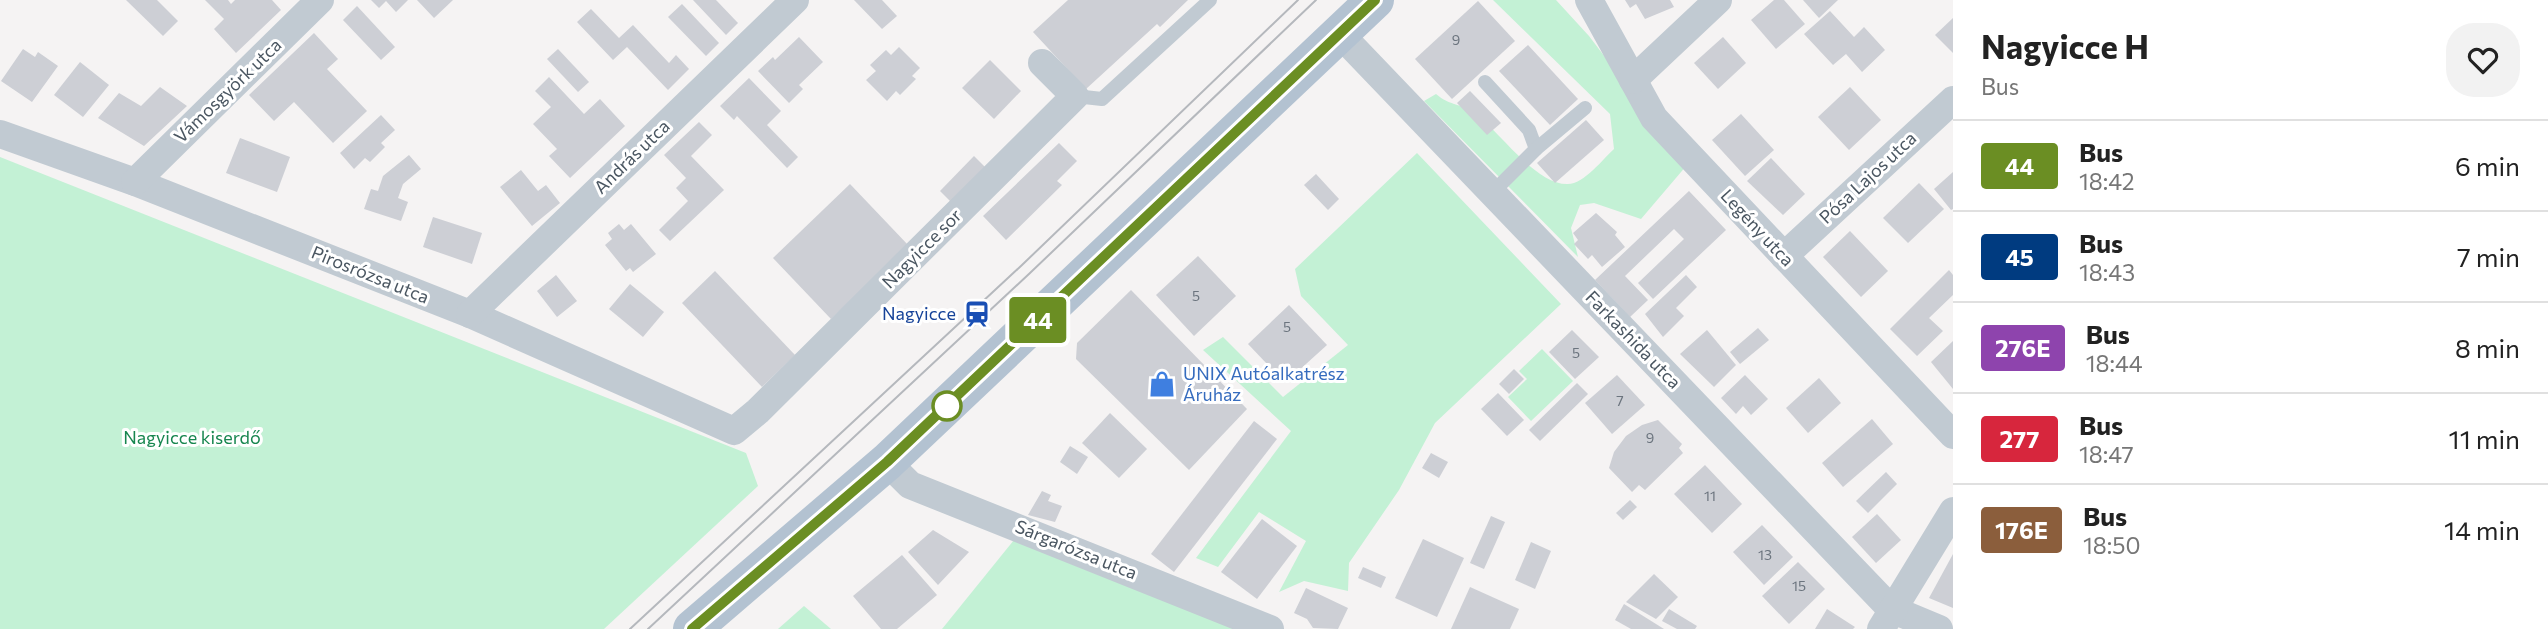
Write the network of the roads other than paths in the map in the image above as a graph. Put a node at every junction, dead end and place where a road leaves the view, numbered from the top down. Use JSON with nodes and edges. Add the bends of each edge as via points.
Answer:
{"nodes":[{"id":1,"x":320,"y":0,"type":"edge"},
{"id":2,"x":795,"y":0,"type":"edge"},
{"id":3,"x":1210,"y":0,"type":"edge"},
{"id":4,"x":1375,"y":0,"type":"edge"},
{"id":5,"x":1589,"y":0,"type":"edge"},
{"id":6,"x":1718,"y":0,"type":"edge"},
{"id":7,"x":1339,"y":33,"type":"junction"},
{"id":8,"x":1042,"y":64,"type":"dead end"},
{"id":9,"x":1633,"y":80,"type":"junction"},
{"id":10,"x":1485,"y":82,"type":"dead end"},
{"id":11,"x":1075,"y":96,"type":"junction"},
{"id":12,"x":1953,"y":100,"type":"edge"},
{"id":13,"x":1585,"y":108,"type":"dead end"},
{"id":14,"x":0,"y":134,"type":"edge"},
{"id":15,"x":1536,"y":149,"type":"junction"},
{"id":16,"x":135,"y":182,"type":"junction"},
{"id":17,"x":1492,"y":193,"type":"junction"},
{"id":18,"x":1784,"y":256,"type":"junction"},
{"id":19,"x":470,"y":314,"type":"junction"},
{"id":20,"x":734,"y":431,"type":"joint"},
{"id":21,"x":1953,"y":435,"type":"edge"},
{"id":22,"x":887,"y":462,"type":"junction"},
{"id":23,"x":1953,"y":511,"type":"edge"},
{"id":24,"x":1886,"y":619,"type":"edge"},
{"id":25,"x":692,"y":629,"type":"edge"},
{"id":26,"x":1270,"y":629,"type":"edge"},
{"id":27,"x":1939,"y":629,"type":"edge"}],
"edges":[{"from":1,"to":16,"type":"street","name":"Vámosgyörk utca"},
{"from":2,"to":19,"type":"street","name":"András utca"},
{"from":3,"to":11,"type":"lane","via":[[1102,99]]},
{"from":4,"to":7,"type":"main road"},
{"from":5,"to":9,"type":"street","name":"Legény utca"},
{"from":6,"to":9,"type":"street"},
{"from":7,"to":17,"type":"street","name":"Farkashida utca"},
{"from":7,"to":22,"type":"main road"},
{"from":8,"to":11,"type":"street"},
{"from":9,"to":18,"type":"street","name":"Legény utca","via":[[1654,118]]},
{"from":10,"to":15,"type":"lane","via":[[1530,130]]},
{"from":11,"to":20,"type":"street","name":"Nagyicce sor"},
{"from":12,"to":18,"type":"street","name":"Pósa Lajos utca"},
{"from":13,"to":15,"type":"lane"},
{"from":14,"to":16,"type":"street","name":"Pirosrózsa utca"},
{"from":15,"to":17,"type":"lane"},
{"from":16,"to":19,"type":"street","name":"Pirosrózsa utca"},
{"from":17,"to":24,"type":"street","name":"Farkashida utca"},
{"from":18,"to":21,"type":"street","name":"Legény utca"},
{"from":19,"to":20,"type":"street","name":"Pirosrózsa utca"},
{"from":22,"to":25,"type":"main road"},
{"from":22,"to":26,"type":"street","name":"Sárgarózsa utca","via":[[910,485]]},
{"from":23,"to":24,"type":"street"},
{"from":24,"to":27,"type":"street","name":"Farkashida utca"}]}
